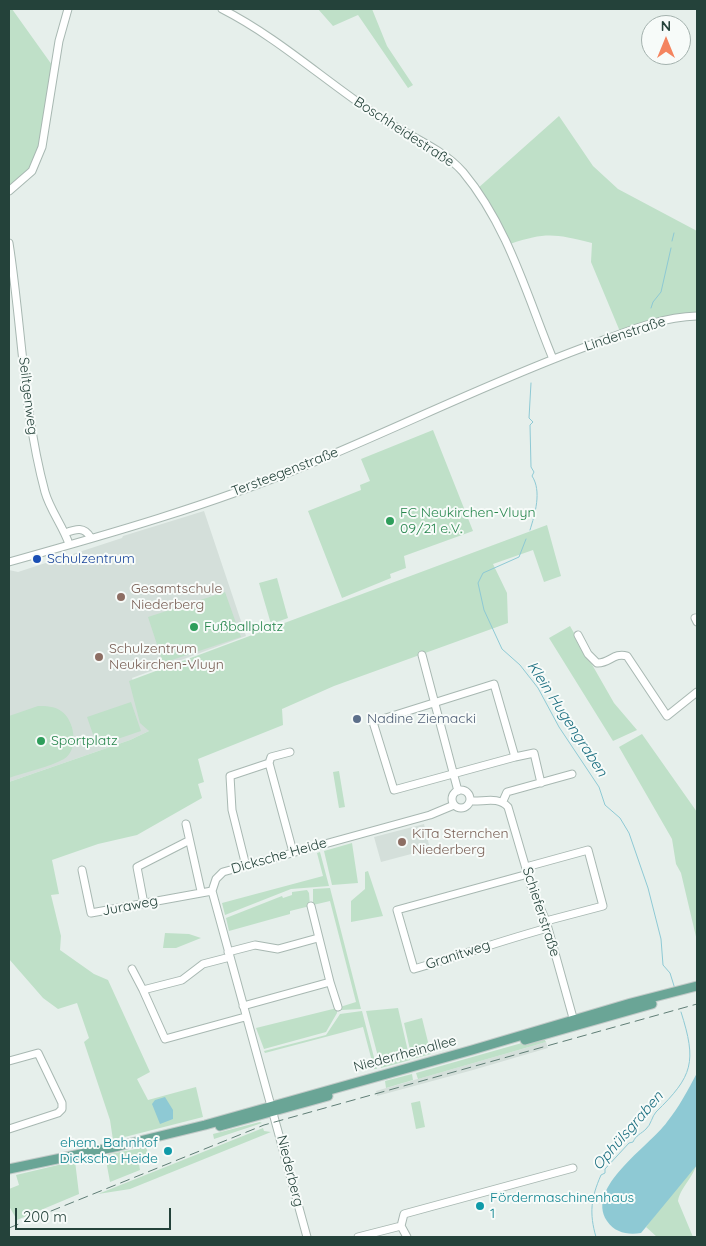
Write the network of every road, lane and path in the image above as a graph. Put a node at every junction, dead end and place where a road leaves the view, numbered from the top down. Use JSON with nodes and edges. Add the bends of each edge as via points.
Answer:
{"nodes":[{"id":1,"x":68,"y":9,"type":"edge"},
{"id":2,"x":222,"y":9,"type":"edge"},
{"id":3,"x":9,"y":191,"type":"edge"},
{"id":4,"x":9,"y":243,"type":"edge"},
{"id":5,"x":697,"y":316,"type":"edge"},
{"id":6,"x":553,"y":359,"type":"junction"},
{"id":7,"x":65,"y":533,"type":"junction"},
{"id":8,"x":91,"y":538,"type":"junction"},
{"id":9,"x":69,"y":544,"type":"junction"},
{"id":10,"x":9,"y":562,"type":"edge"},
{"id":11,"x":578,"y":635,"type":"dead end"},
{"id":12,"x":422,"y":655,"type":"dead end"},
{"id":13,"x":697,"y":692,"type":"edge"},
{"id":14,"x":434,"y":702,"type":"junction"},
{"id":15,"x":290,"y":752,"type":"dead end"},
{"id":16,"x":515,"y":758,"type":"junction"},
{"id":17,"x":269,"y":764,"type":"junction"},
{"id":18,"x":454,"y":774,"type":"junction"},
{"id":19,"x":572,"y":774,"type":"dead end"},
{"id":20,"x":542,"y":782,"type":"junction"},
{"id":21,"x":458,"y":790,"type":"junction"},
{"id":22,"x":470,"y":801,"type":"junction"},
{"id":23,"x":503,"y":801,"type":"junction"},
{"id":24,"x":454,"y":805,"type":"junction"},
{"id":25,"x":186,"y":824,"type":"dead end"},
{"id":26,"x":188,"y":841,"type":"junction"},
{"id":27,"x":293,"y":852,"type":"junction"},
{"id":28,"x":246,"y":866,"type":"junction"},
{"id":29,"x":82,"y":870,"type":"dead end"},
{"id":30,"x":527,"y":870,"type":"junction"},
{"id":31,"x":201,"y":891,"type":"junction"},
{"id":32,"x":212,"y":891,"type":"junction"},
{"id":33,"x":144,"y":904,"type":"junction"},
{"id":34,"x":311,"y":906,"type":"dead end"},
{"id":35,"x":547,"y":925,"type":"junction"},
{"id":36,"x":318,"y":938,"type":"junction"},
{"id":37,"x":229,"y":954,"type":"junction"},
{"id":38,"x":132,"y":968,"type":"dead end"},
{"id":39,"x":330,"y":982,"type":"junction"},
{"id":40,"x":697,"y":986,"type":"edge"},
{"id":41,"x":142,"y":990,"type":"junction"},
{"id":42,"x":697,"y":991,"type":"edge"},
{"id":43,"x":243,"y":1006,"type":"junction"},
{"id":44,"x":338,"y":1007,"type":"dead end"},
{"id":45,"x":246,"y":1017,"type":"junction"},
{"id":46,"x":574,"y":1022,"type":"junction"},
{"id":47,"x":9,"y":1061,"type":"edge"},
{"id":48,"x":274,"y":1108,"type":"junction"},
{"id":49,"x":9,"y":1129,"type":"edge"},
{"id":50,"x":9,"y":1168,"type":"edge"},
{"id":51,"x":573,"y":1168,"type":"dead end"},
{"id":52,"x":400,"y":1226,"type":"junction"},
{"id":53,"x":307,"y":1237,"type":"edge"},
{"id":54,"x":358,"y":1237,"type":"edge"},
{"id":55,"x":407,"y":1237,"type":"edge"}],
"edges":[{"from":1,"to":3,"type":"street","via":[[59,42],[42,146],[32,171]]},
{"from":2,"to":6,"type":"street","name":"Boschheidestraße","via":[[282,47],[376,115],[447,157],[462,172],[497,222]]},
{"from":4,"to":7,"type":"street","name":"Seiltgenweg","via":[[27,408],[46,494]]},
{"from":5,"to":6,"type":"street","name":"Lindenstraße","via":[[656,323]]},
{"from":6,"to":8,"type":"street","name":"Tersteegenstraße","via":[[306,466]]},
{"from":7,"to":8,"type":"street","via":[[82,529]]},
{"from":7,"to":9,"type":"street","name":"Seiltgenweg"},
{"from":8,"to":9,"type":"street","name":"Tersteegenstraße"},
{"from":9,"to":10,"type":"street","name":"Tersteegenstraße"},
{"from":11,"to":13,"type":"street","via":[[597,663],[619,654],[627,656],[667,716]]},
{"from":12,"to":14,"type":"street"},
{"from":14,"to":16,"type":"street","via":[[494,684]]},
{"from":14,"to":18,"type":"street"},
{"from":14,"to":18,"type":"street","via":[[373,722],[394,790]]},
{"from":15,"to":17,"type":"street","via":[[271,757]]},
{"from":16,"to":18,"type":"street"},
{"from":16,"to":20,"type":"street","via":[[534,753]]},
{"from":17,"to":27,"type":"street"},
{"from":17,"to":28,"type":"street","via":[[230,776],[232,810]]},
{"from":18,"to":21,"type":"street"},
{"from":19,"to":20,"type":"street"},
{"from":20,"to":23,"type":"street","via":[[507,792]]},
{"from":21,"to":22,"type":"street","via":[[467,792]]},
{"from":21,"to":24,"type":"street","via":[[452,797]]},
{"from":22,"to":23,"type":"street"},
{"from":22,"to":24,"type":"street","name":"Dicksche Heide","via":[[462,808]]},
{"from":23,"to":30,"type":"street","name":"Schieferstraße","via":[[512,817]]},
{"from":24,"to":27,"type":"street","name":"Dicksche Heide","via":[[430,815]]},
{"from":25,"to":26,"type":"street"},
{"from":26,"to":31,"type":"street"},
{"from":26,"to":33,"type":"street","via":[[137,867]]},
{"from":27,"to":28,"type":"street","name":"Dicksche Heide"},
{"from":28,"to":32,"type":"street","name":"Dicksche Heide","via":[[223,872],[216,879]]},
{"from":29,"to":33,"type":"street","name":"Juraweg","via":[[91,913]]},
{"from":30,"to":35,"type":"street","name":"Schieferstraße"},
{"from":30,"to":35,"type":"street","via":[[588,850],[603,906]]},
{"from":30,"to":35,"type":"street","name":"Granitweg","via":[[398,910],[414,969]]},
{"from":31,"to":32,"type":"street","name":"Juraweg"},
{"from":31,"to":33,"type":"street","name":"Juraweg"},
{"from":32,"to":37,"type":"street"},
{"from":34,"to":36,"type":"street"},
{"from":35,"to":46,"type":"street","name":"Schieferstraße"},
{"from":36,"to":37,"type":"street","via":[[278,949],[255,945]]},
{"from":36,"to":39,"type":"street"},
{"from":37,"to":41,"type":"street","via":[[203,964],[182,980]]},
{"from":37,"to":43,"type":"street"},
{"from":38,"to":41,"type":"street"},
{"from":39,"to":43,"type":"street"},
{"from":39,"to":44,"type":"street"},
{"from":40,"to":46,"type":"main road","name":"Niederrheinallee"},
{"from":41,"to":45,"type":"street","via":[[165,1039]]},
{"from":42,"to":46,"type":"main road","name":"Niederrheinallee"},
{"from":43,"to":45,"type":"street"},
{"from":45,"to":48,"type":"street"},
{"from":46,"to":48,"type":"main road","name":"Niederrheinallee"},
{"from":47,"to":49,"type":"street","via":[[38,1053],[62,1103],[58,1113]]},
{"from":48,"to":50,"type":"main road","name":"Niederrheinallee","via":[[119,1146]]},
{"from":48,"to":53,"type":"street","name":"Niederberg"},
{"from":51,"to":52,"type":"street","via":[[404,1214]]},
{"from":52,"to":54,"type":"street"},
{"from":52,"to":55,"type":"street"}]}
